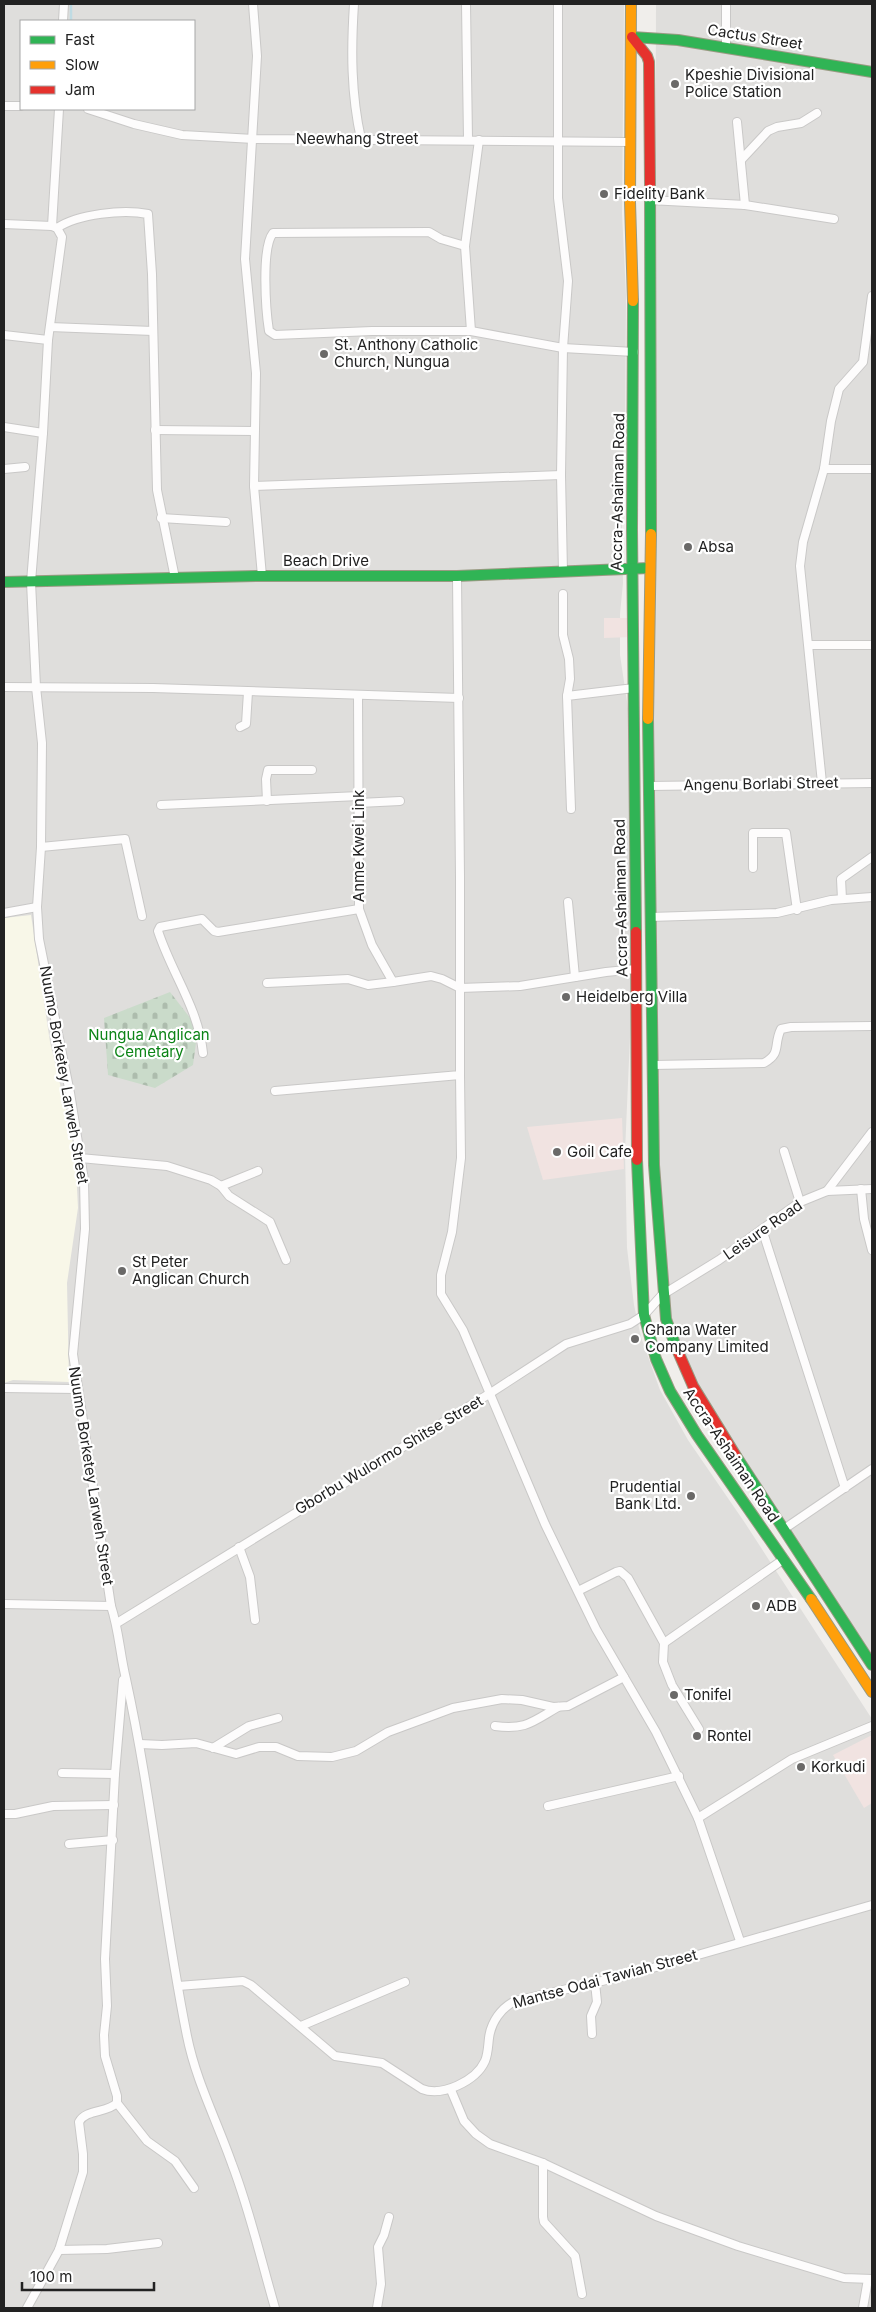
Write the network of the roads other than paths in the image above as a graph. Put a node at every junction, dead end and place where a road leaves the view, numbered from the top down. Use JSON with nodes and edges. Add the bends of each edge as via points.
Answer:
{"nodes":[{"id":1,"x":64,"y":4,"type":"edge"},
{"id":2,"x":253,"y":4,"type":"edge"},
{"id":3,"x":354,"y":4,"type":"edge"},
{"id":4,"x":466,"y":4,"type":"edge"},
{"id":5,"x":558,"y":4,"type":"edge"},
{"id":6,"x":631,"y":4,"type":"edge"},
{"id":7,"x":726,"y":4,"type":"edge"},
{"id":8,"x":63,"y":20,"type":"edge"},
{"id":9,"x":632,"y":36,"type":"junction"},
{"id":10,"x":726,"y":48,"type":"junction"},
{"id":11,"x":872,"y":72,"type":"edge"},
{"id":12,"x":4,"y":106,"type":"edge"},
{"id":13,"x":20,"y":106,"type":"edge"},
{"id":14,"x":59,"y":110,"type":"edge"},
{"id":15,"x":91,"y":110,"type":"edge"},
{"id":16,"x":817,"y":113,"type":"dead end"},
{"id":17,"x":737,"y":122,"type":"dead end"},
{"id":18,"x":254,"y":139,"type":"junction"},
{"id":19,"x":361,"y":139,"type":"junction"},
{"id":20,"x":468,"y":140,"type":"junction"},
{"id":21,"x":479,"y":140,"type":"junction"},
{"id":22,"x":630,"y":142,"type":"junction"},
{"id":23,"x":557,"y":143,"type":"junction"},
{"id":24,"x":741,"y":160,"type":"junction"},
{"id":25,"x":649,"y":200,"type":"junction"},
{"id":26,"x":745,"y":205,"type":"junction"},
{"id":27,"x":834,"y":219,"type":"dead end"},
{"id":28,"x":4,"y":224,"type":"edge"},
{"id":29,"x":55,"y":227,"type":"junction"},
{"id":30,"x":465,"y":246,"type":"junction"},
{"id":31,"x":872,"y":296,"type":"edge"},
{"id":32,"x":50,"y":327,"type":"junction"},
{"id":33,"x":153,"y":331,"type":"junction"},
{"id":34,"x":471,"y":332,"type":"junction"},
{"id":35,"x":4,"y":335,"type":"edge"},
{"id":36,"x":48,"y":340,"type":"junction"},
{"id":37,"x":563,"y":348,"type":"junction"},
{"id":38,"x":634,"y":352,"type":"junction"},
{"id":39,"x":4,"y":427,"type":"edge"},
{"id":40,"x":155,"y":430,"type":"junction"},
{"id":41,"x":254,"y":431,"type":"junction"},
{"id":42,"x":43,"y":433,"type":"junction"},
{"id":43,"x":25,"y":468,"type":"dead end"},
{"id":44,"x":824,"y":469,"type":"junction"},
{"id":45,"x":872,"y":469,"type":"edge"},
{"id":46,"x":4,"y":470,"type":"edge"},
{"id":47,"x":561,"y":475,"type":"junction"},
{"id":48,"x":254,"y":486,"type":"junction"},
{"id":49,"x":161,"y":518,"type":"junction"},
{"id":50,"x":226,"y":522,"type":"dead end"},
{"id":51,"x":649,"y":568,"type":"junction"},
{"id":52,"x":632,"y":569,"type":"junction"},
{"id":53,"x":563,"y":572,"type":"junction"},
{"id":54,"x":262,"y":576,"type":"junction"},
{"id":55,"x":457,"y":576,"type":"junction"},
{"id":56,"x":175,"y":578,"type":"junction"},
{"id":57,"x":4,"y":582,"type":"edge"},
{"id":58,"x":30,"y":582,"type":"junction"},
{"id":59,"x":564,"y":594,"type":"dead end"},
{"id":60,"x":809,"y":645,"type":"junction"},
{"id":61,"x":872,"y":645,"type":"edge"},
{"id":62,"x":4,"y":687,"type":"edge"},
{"id":63,"x":36,"y":687,"type":"junction"},
{"id":64,"x":634,"y":688,"type":"junction"},
{"id":65,"x":248,"y":692,"type":"junction"},
{"id":66,"x":358,"y":695,"type":"junction"},
{"id":67,"x":567,"y":696,"type":"junction"},
{"id":68,"x":459,"y":698,"type":"junction"},
{"id":69,"x":240,"y":727,"type":"dead end"},
{"id":70,"x":312,"y":770,"type":"dead end"},
{"id":71,"x":822,"y":783,"type":"junction"},
{"id":72,"x":872,"y":783,"type":"edge"},
{"id":73,"x":649,"y":786,"type":"junction"},
{"id":74,"x":359,"y":800,"type":"junction"},
{"id":75,"x":267,"y":801,"type":"junction"},
{"id":76,"x":400,"y":801,"type":"dead end"},
{"id":77,"x":161,"y":805,"type":"dead end"},
{"id":78,"x":571,"y":809,"type":"dead end"},
{"id":79,"x":41,"y":847,"type":"junction"},
{"id":80,"x":872,"y":857,"type":"edge"},
{"id":81,"x":753,"y":868,"type":"dead end"},
{"id":82,"x":872,"y":896,"type":"edge"},
{"id":83,"x":842,"y":899,"type":"junction"},
{"id":84,"x":568,"y":902,"type":"dead end"},
{"id":85,"x":37,"y":906,"type":"junction"},
{"id":86,"x":359,"y":909,"type":"junction"},
{"id":87,"x":797,"y":910,"type":"junction"},
{"id":88,"x":4,"y":913,"type":"edge"},
{"id":89,"x":142,"y":916,"type":"dead end"},
{"id":90,"x":650,"y":917,"type":"junction"},
{"id":91,"x":636,"y":970,"type":"junction"},
{"id":92,"x":575,"y":977,"type":"junction"},
{"id":93,"x":393,"y":982,"type":"junction"},
{"id":94,"x":267,"y":983,"type":"dead end"},
{"id":95,"x":460,"y":988,"type":"junction"},
{"id":96,"x":872,"y":1026,"type":"edge"},
{"id":97,"x":203,"y":1053,"type":"dead end"},
{"id":98,"x":653,"y":1065,"type":"junction"},
{"id":99,"x":460,"y":1075,"type":"junction"},
{"id":100,"x":275,"y":1091,"type":"dead end"},
{"id":101,"x":872,"y":1132,"type":"edge"},
{"id":102,"x":784,"y":1150,"type":"dead end"},
{"id":103,"x":80,"y":1158,"type":"junction"},
{"id":104,"x":258,"y":1171,"type":"dead end"},
{"id":105,"x":221,"y":1186,"type":"junction"},
{"id":106,"x":861,"y":1189,"type":"junction"},
{"id":107,"x":872,"y":1189,"type":"edge"},
{"id":108,"x":827,"y":1192,"type":"junction"},
{"id":109,"x":800,"y":1202,"type":"junction"},
{"id":110,"x":762,"y":1229,"type":"junction"},
{"id":111,"x":872,"y":1250,"type":"edge"},
{"id":112,"x":286,"y":1260,"type":"dead end"},
{"id":113,"x":662,"y":1294,"type":"junction"},
{"id":114,"x":644,"y":1316,"type":"junction"},
{"id":115,"x":4,"y":1388,"type":"edge"},
{"id":116,"x":76,"y":1389,"type":"junction"},
{"id":117,"x":489,"y":1394,"type":"junction"},
{"id":118,"x":872,"y":1469,"type":"edge"},
{"id":119,"x":845,"y":1488,"type":"junction"},
{"id":120,"x":784,"y":1529,"type":"junction"},
{"id":121,"x":239,"y":1547,"type":"junction"},
{"id":122,"x":784,"y":1559,"type":"junction"},
{"id":123,"x":578,"y":1591,"type":"junction"},
{"id":124,"x":4,"y":1604,"type":"edge"},
{"id":125,"x":111,"y":1606,"type":"junction"},
{"id":126,"x":255,"y":1620,"type":"dead end"},
{"id":127,"x":117,"y":1623,"type":"junction"},
{"id":128,"x":664,"y":1643,"type":"junction"},
{"id":129,"x":872,"y":1665,"type":"edge"},
{"id":130,"x":124,"y":1671,"type":"junction"},
{"id":131,"x":624,"y":1677,"type":"junction"},
{"id":132,"x":872,"y":1692,"type":"edge"},
{"id":133,"x":558,"y":1707,"type":"junction"},
{"id":134,"x":278,"y":1718,"type":"dead end"},
{"id":135,"x":495,"y":1726,"type":"dead end"},
{"id":136,"x":872,"y":1726,"type":"edge"},
{"id":137,"x":699,"y":1729,"type":"dead end"},
{"id":138,"x":140,"y":1744,"type":"junction"},
{"id":139,"x":212,"y":1748,"type":"junction"},
{"id":140,"x":62,"y":1773,"type":"dead end"},
{"id":141,"x":115,"y":1774,"type":"junction"},
{"id":142,"x":679,"y":1776,"type":"junction"},
{"id":143,"x":114,"y":1805,"type":"junction"},
{"id":144,"x":548,"y":1806,"type":"dead end"},
{"id":145,"x":4,"y":1814,"type":"edge"},
{"id":146,"x":698,"y":1818,"type":"junction"},
{"id":147,"x":113,"y":1840,"type":"junction"},
{"id":148,"x":68,"y":1844,"type":"dead end"},
{"id":149,"x":872,"y":1905,"type":"edge"},
{"id":150,"x":740,"y":1941,"type":"junction"},
{"id":151,"x":405,"y":1982,"type":"dead end"},
{"id":152,"x":595,"y":1983,"type":"junction"},
{"id":153,"x":178,"y":1986,"type":"junction"},
{"id":154,"x":301,"y":2026,"type":"junction"},
{"id":155,"x":592,"y":2034,"type":"dead end"},
{"id":156,"x":450,"y":2090,"type":"junction"},
{"id":157,"x":117,"y":2102,"type":"junction"},
{"id":158,"x":543,"y":2163,"type":"junction"},
{"id":159,"x":194,"y":2188,"type":"dead end"},
{"id":160,"x":389,"y":2217,"type":"dead end"},
{"id":161,"x":158,"y":2243,"type":"dead end"},
{"id":162,"x":58,"y":2250,"type":"junction"},
{"id":163,"x":870,"y":2279,"type":"edge"},
{"id":164,"x":582,"y":2294,"type":"dead end"},
{"id":165,"x":27,"y":2308,"type":"edge"},
{"id":166,"x":275,"y":2308,"type":"edge"},
{"id":167,"x":377,"y":2308,"type":"edge"},
{"id":168,"x":863,"y":2308,"type":"edge"}],
"edges":[{"from":1,"to":8,"type":"street"},
{"from":2,"to":18,"type":"street","via":[[257,56]]},
{"from":3,"to":19,"type":"street","via":[[352,80]]},
{"from":4,"to":20,"type":"street"},
{"from":5,"to":23,"type":"street"},
{"from":6,"to":9,"type":"main road","name":"Accra-Ashaiman Road"},
{"from":7,"to":10,"type":"street"},
{"from":9,"to":10,"type":"main road","name":"Cactus Street"},
{"from":9,"to":22,"type":"main road","name":"Accra-Ashaiman Road"},
{"from":9,"to":25,"type":"main road","name":"Accra-Ashaiman Road","via":[[649,62]]},
{"from":10,"to":11,"type":"main road","name":"Cactus Street"},
{"from":12,"to":13,"type":"street"},
{"from":14,"to":29,"type":"street","name":"Nuumo Borketey Larweh Street"},
{"from":15,"to":18,"type":"street","name":"Neewhang Street","via":[[182,136]]},
{"from":16,"to":24,"type":"street","via":[[801,123],[768,131]]},
{"from":17,"to":24,"type":"street"},
{"from":18,"to":19,"type":"street","name":"Neewhang Street"},
{"from":18,"to":41,"type":"street","via":[[246,259],[256,373]]},
{"from":19,"to":20,"type":"street","name":"Neewhang Street"},
{"from":20,"to":21,"type":"street","name":"Neewhang Street"},
{"from":21,"to":23,"type":"street","name":"Neewhang Street"},
{"from":21,"to":30,"type":"street"},
{"from":22,"to":23,"type":"street","name":"Neewhang Street"},
{"from":22,"to":38,"type":"main road","name":"Accra-Ashaiman Road"},
{"from":23,"to":37,"type":"street","via":[[558,198],[568,281]]},
{"from":24,"to":26,"type":"street"},
{"from":25,"to":26,"type":"street"},
{"from":25,"to":51,"type":"main road","name":"Accra-Ashaiman Road","via":[[652,473]]},
{"from":26,"to":27,"type":"street"},
{"from":28,"to":29,"type":"street"},
{"from":29,"to":32,"type":"street","name":"Nuumo Borketey Larweh Street","via":[[62,237]]},
{"from":29,"to":33,"type":"street","via":[[75,218],[124,212],[148,214]]},
{"from":30,"to":34,"type":"street"},
{"from":30,"to":34,"type":"street","via":[[441,240],[429,232],[273,233],[269,238],[266,260],[266,313],[272,335]]},
{"from":31,"to":44,"type":"street","via":[[863,362],[840,389],[831,421]]},
{"from":32,"to":33,"type":"street"},
{"from":32,"to":36,"type":"street","name":"Nuumo Borketey Larweh Street"},
{"from":33,"to":40,"type":"street"},
{"from":34,"to":37,"type":"street"},
{"from":35,"to":36,"type":"street"},
{"from":36,"to":42,"type":"street","name":"Nuumo Borketey Larweh Street"},
{"from":37,"to":38,"type":"street"},
{"from":37,"to":47,"type":"street"},
{"from":38,"to":52,"type":"main road","name":"Accra-Ashaiman Road"},
{"from":39,"to":42,"type":"street"},
{"from":40,"to":41,"type":"street"},
{"from":40,"to":49,"type":"street"},
{"from":41,"to":48,"type":"street"},
{"from":42,"to":58,"type":"street","name":"Nuumo Borketey Larweh Street"},
{"from":43,"to":46,"type":"street"},
{"from":44,"to":45,"type":"street"},
{"from":44,"to":60,"type":"street","via":[[803,542],[800,566]]},
{"from":47,"to":48,"type":"street"},
{"from":47,"to":53,"type":"street"},
{"from":48,"to":54,"type":"street"},
{"from":49,"to":50,"type":"street"},
{"from":49,"to":56,"type":"street"},
{"from":51,"to":52,"type":"main road","name":"Beach Drive"},
{"from":51,"to":73,"type":"main road","name":"Accra-Ashaiman Road"},
{"from":52,"to":53,"type":"main road","name":"Beach Drive"},
{"from":52,"to":64,"type":"main road","name":"Accra-Ashaiman Road"},
{"from":53,"to":55,"type":"main road","name":"Beach Drive"},
{"from":54,"to":55,"type":"main road","name":"Beach Drive"},
{"from":54,"to":56,"type":"main road","name":"Beach Drive"},
{"from":55,"to":68,"type":"street"},
{"from":56,"to":58,"type":"main road","name":"Beach Drive"},
{"from":57,"to":58,"type":"main road","name":"Beach Drive"},
{"from":58,"to":63,"type":"street","name":"Nuumo Borketey Larweh Street"},
{"from":59,"to":67,"type":"street","via":[[563,635],[570,679]]},
{"from":60,"to":61,"type":"street"},
{"from":60,"to":71,"type":"street"},
{"from":62,"to":63,"type":"street"},
{"from":63,"to":65,"type":"street"},
{"from":63,"to":79,"type":"street","name":"Nuumo Borketey Larweh Street","via":[[42,743]]},
{"from":64,"to":67,"type":"street"},
{"from":64,"to":91,"type":"main road","name":"Accra-Ashaiman Road"},
{"from":65,"to":66,"type":"street"},
{"from":65,"to":69,"type":"street","via":[[246,724]]},
{"from":66,"to":68,"type":"street"},
{"from":66,"to":74,"type":"street","name":"Anme Kwei Link"},
{"from":67,"to":78,"type":"street"},
{"from":68,"to":95,"type":"street"},
{"from":70,"to":75,"type":"street","via":[[268,770]]},
{"from":71,"to":72,"type":"street","name":"Angenu Borlabi Street"},
{"from":71,"to":73,"type":"street","name":"Angenu Borlabi Street"},
{"from":73,"to":90,"type":"main road","name":"Accra-Ashaiman Road"},
{"from":74,"to":75,"type":"street"},
{"from":74,"to":76,"type":"street"},
{"from":74,"to":86,"type":"street","name":"Anme Kwei Link"},
{"from":75,"to":77,"type":"street"},
{"from":79,"to":85,"type":"street","name":"Nuumo Borketey Larweh Street"},
{"from":79,"to":89,"type":"street","via":[[125,840]]},
{"from":80,"to":83,"type":"street","via":[[841,879]]},
{"from":81,"to":87,"type":"street","via":[[753,833],[786,833]]},
{"from":82,"to":83,"type":"street"},
{"from":83,"to":87,"type":"street","via":[[809,904]]},
{"from":84,"to":92,"type":"street"},
{"from":85,"to":88,"type":"street"},
{"from":85,"to":103,"type":"street","name":"Nuumo Borketey Larweh Street","via":[[39,939]]},
{"from":86,"to":93,"type":"street","name":"Anme Kwei Link","via":[[372,945]]},
{"from":86,"to":97,"type":"street","via":[[225,931],[214,931],[202,919],[160,927],[158,931],[164,950],[193,1006],[202,1036]]},
{"from":87,"to":90,"type":"street"},
{"from":90,"to":98,"type":"main road","name":"Accra-Ashaiman Road"},
{"from":91,"to":92,"type":"street"},
{"from":91,"to":114,"type":"main road","name":"Accra-Ashaiman Road","via":[[636,1167]]},
{"from":92,"to":95,"type":"street","via":[[520,986]]},
{"from":93,"to":94,"type":"street","via":[[368,985],[348,979]]},
{"from":93,"to":95,"type":"street","via":[[431,976]]},
{"from":95,"to":99,"type":"street"},
{"from":96,"to":98,"type":"street","via":[[781,1029],[773,1058],[764,1063]]},
{"from":98,"to":113,"type":"main road","name":"Accra-Ashaiman Road","via":[[654,1165]]},
{"from":99,"to":100,"type":"street"},
{"from":99,"to":117,"type":"street","via":[[458,1197],[440,1286],[441,1294],[463,1330]]},
{"from":101,"to":108,"type":"street"},
{"from":102,"to":109,"type":"street"},
{"from":103,"to":105,"type":"street","via":[[167,1166]]},
{"from":103,"to":116,"type":"street","name":"Nuumo Borketey Larweh Street","via":[[85,1229],[73,1342]]},
{"from":104,"to":105,"type":"street"},
{"from":105,"to":112,"type":"street","via":[[229,1196],[270,1222]]},
{"from":106,"to":107,"type":"street","name":"Leisure Road"},
{"from":106,"to":108,"type":"street","name":"Leisure Road"},
{"from":106,"to":111,"type":"street"},
{"from":108,"to":109,"type":"street","name":"Leisure Road"},
{"from":109,"to":110,"type":"street","name":"Leisure Road"},
{"from":110,"to":113,"type":"street","name":"Leisure Road","via":[[719,1260]]},
{"from":110,"to":119,"type":"street"},
{"from":113,"to":114,"type":"street","name":"Gborbu Wulormo Shitse Street"},
{"from":113,"to":120,"type":"main road","name":"Accra-Ashaiman Road","via":[[672,1342],[698,1395]]},
{"from":114,"to":117,"type":"street","name":"Gborbu Wulormo Shitse Street","via":[[630,1324],[566,1344]]},
{"from":114,"to":122,"type":"main road","name":"Accra-Ashaiman Road","via":[[656,1359],[670,1391],[701,1442]]},
{"from":115,"to":116,"type":"street"},
{"from":116,"to":125,"type":"street","name":"Nuumo Borketey Larweh Street"},
{"from":117,"to":121,"type":"street","name":"Gborbu Wulormo Shitse Street"},
{"from":117,"to":123,"type":"street"},
{"from":118,"to":119,"type":"street"},
{"from":119,"to":120,"type":"street"},
{"from":120,"to":129,"type":"main road","name":"Accra-Ashaiman Road"},
{"from":121,"to":126,"type":"street","via":[[250,1577]]},
{"from":121,"to":127,"type":"street","name":"Gborbu Wulormo Shitse Street"},
{"from":122,"to":128,"type":"street"},
{"from":122,"to":132,"type":"main road","name":"Accra-Ashaiman Road"},
{"from":123,"to":128,"type":"street","via":[[620,1571]]},
{"from":123,"to":131,"type":"street"},
{"from":124,"to":125,"type":"street"},
{"from":125,"to":127,"type":"street","name":"Nuumo Borketey Larweh Street"},
{"from":127,"to":130,"type":"street","name":"Nuumo Borketey Larweh Street"},
{"from":128,"to":137,"type":"street","via":[[663,1662],[672,1685]]},
{"from":130,"to":138,"type":"street"},
{"from":130,"to":141,"type":"street"},
{"from":131,"to":133,"type":"street","via":[[577,1703]]},
{"from":131,"to":142,"type":"street"},
{"from":133,"to":135,"type":"street","via":[[531,1725]]},
{"from":133,"to":139,"type":"street","via":[[502,1699],[453,1708],[388,1732],[356,1751],[332,1757],[298,1756],[276,1746],[236,1754]]},
{"from":134,"to":139,"type":"street","via":[[249,1726]]},
{"from":136,"to":146,"type":"street","via":[[792,1759]]},
{"from":138,"to":139,"type":"street","via":[[187,1743]]},
{"from":138,"to":153,"type":"street"},
{"from":140,"to":141,"type":"street"},
{"from":141,"to":143,"type":"street"},
{"from":142,"to":144,"type":"street"},
{"from":142,"to":146,"type":"street"},
{"from":143,"to":145,"type":"street","via":[[53,1806]]},
{"from":143,"to":147,"type":"street"},
{"from":146,"to":150,"type":"street"},
{"from":147,"to":148,"type":"street"},
{"from":147,"to":157,"type":"street","via":[[105,1959],[107,2006],[104,2035],[105,2056]]},
{"from":149,"to":150,"type":"street","name":"Mantse Odai Tawiah Street"},
{"from":150,"to":152,"type":"street","name":"Mantse Odai Tawiah Street"},
{"from":151,"to":154,"type":"street"},
{"from":152,"to":155,"type":"street","via":[[597,2002],[591,2016]]},
{"from":152,"to":156,"type":"street","name":"Mantse Odai Tawiah Street","via":[[506,2005],[489,2035],[482,2068]]},
{"from":153,"to":154,"type":"street","via":[[243,1981]]},
{"from":153,"to":166,"type":"street","via":[[195,2070],[245,2200]]},
{"from":154,"to":156,"type":"street","via":[[335,2056],[382,2063],[428,2091]]},
{"from":156,"to":158,"type":"street","via":[[464,2121],[476,2134],[490,2144]]},
{"from":157,"to":159,"type":"street","via":[[147,2141],[175,2161]]},
{"from":157,"to":162,"type":"street","via":[[86,2115],[78,2122],[84,2154],[83,2172]]},
{"from":158,"to":163,"type":"street","via":[[656,2216],[722,2240],[844,2278]]},
{"from":158,"to":164,"type":"street","via":[[543,2218],[575,2256]]},
{"from":160,"to":167,"type":"street","via":[[378,2246],[381,2284]]},
{"from":161,"to":162,"type":"street"},
{"from":162,"to":165,"type":"street"},
{"from":163,"to":168,"type":"street"}]}
